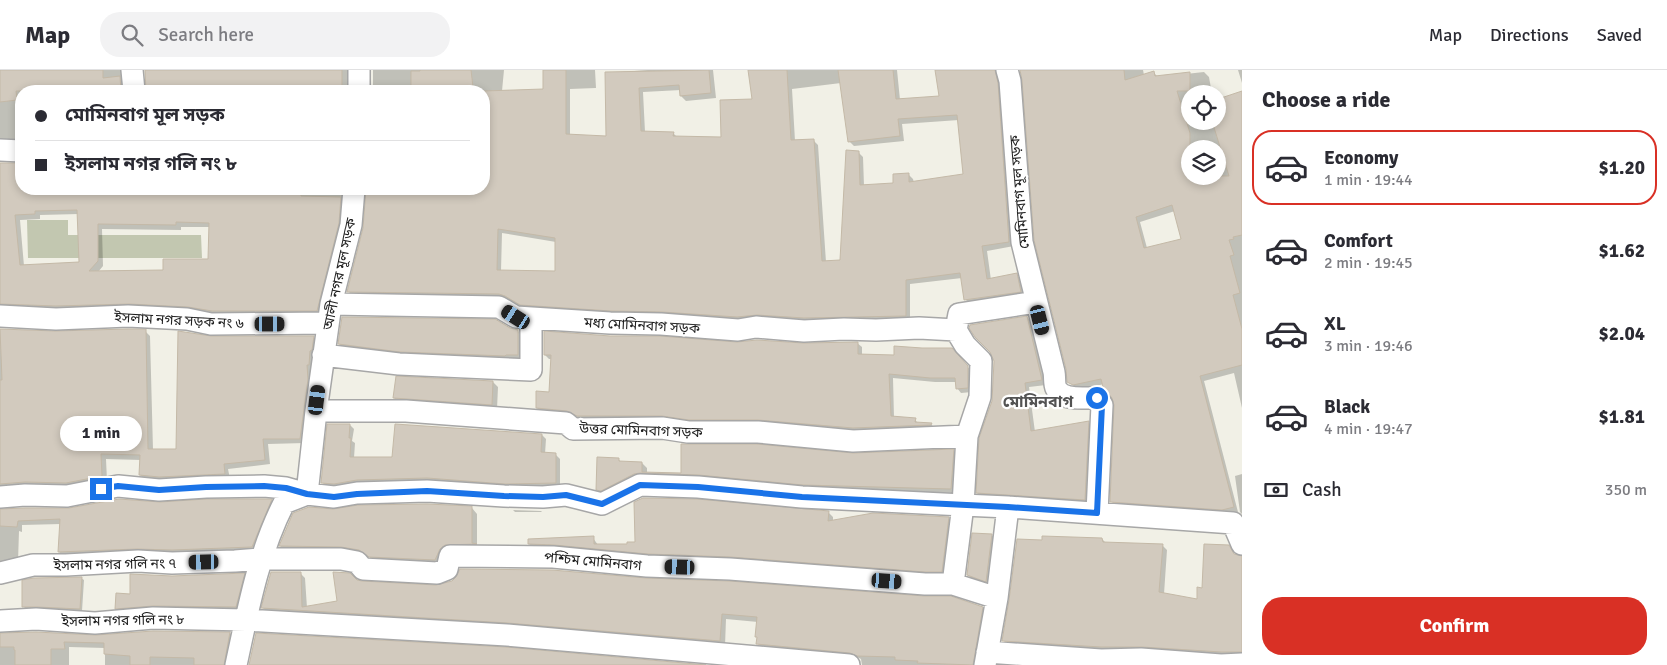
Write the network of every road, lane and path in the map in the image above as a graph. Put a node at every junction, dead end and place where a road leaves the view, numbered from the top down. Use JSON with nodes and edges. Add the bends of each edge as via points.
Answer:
{"nodes":[{"id":1,"x":132,"y":70,"type":"edge"},
{"id":2,"x":359,"y":70,"type":"edge"},
{"id":3,"x":1007,"y":70,"type":"edge"},
{"id":4,"x":133,"y":85,"type":"edge"},
{"id":5,"x":359,"y":85,"type":"edge"},
{"id":6,"x":0,"y":150,"type":"edge"},
{"id":7,"x":15,"y":151,"type":"edge"},
{"id":8,"x":353,"y":195,"type":"edge"},
{"id":9,"x":1036,"y":302,"type":"junction"},
{"id":10,"x":329,"y":314,"type":"junction"},
{"id":11,"x":0,"y":316,"type":"edge"},
{"id":12,"x":531,"y":318,"type":"junction"},
{"id":13,"x":956,"y":330,"type":"junction"},
{"id":14,"x":323,"y":355,"type":"junction"},
{"id":15,"x":316,"y":411,"type":"junction"},
{"id":16,"x":967,"y":436,"type":"junction"},
{"id":17,"x":307,"y":494,"type":"junction"},
{"id":18,"x":0,"y":497,"type":"edge"},
{"id":19,"x":963,"y":505,"type":"junction"},
{"id":20,"x":1008,"y":507,"type":"junction"},
{"id":21,"x":1097,"y":513,"type":"junction"},
{"id":22,"x":1242,"y":544,"type":"edge"},
{"id":23,"x":261,"y":559,"type":"junction"},
{"id":24,"x":0,"y":573,"type":"edge"},
{"id":25,"x":953,"y":584,"type":"junction"},
{"id":26,"x":997,"y":598,"type":"junction"},
{"id":27,"x":246,"y":620,"type":"junction"},
{"id":28,"x":0,"y":621,"type":"edge"},
{"id":29,"x":986,"y":659,"type":"edge"},
{"id":30,"x":1242,"y":664,"type":"edge"},
{"id":31,"x":236,"y":665,"type":"edge"},
{"id":32,"x":849,"y":665,"type":"edge"}],
"edges":[{"from":1,"to":4,"type":"street"},
{"from":2,"to":5,"type":"street"},
{"from":3,"to":9,"type":"street","name":"মোমিনবাগ মূল সড়ক","via":[[1022,242]]},
{"from":6,"to":7,"type":"street"},
{"from":8,"to":10,"type":"street","name":"আলী নগর মূল সড়ক","via":[[350,225]]},
{"from":9,"to":13,"type":"street","via":[[959,314]]},
{"from":9,"to":21,"type":"street","name":"মোমিনবাগ মূল সড়ক","via":[[1056,388],[1067,397],[1097,398],[1102,405]]},
{"from":10,"to":11,"type":"street","name":"ইসলাম নগর সড়ক নং ৬","via":[[211,324],[138,316],[56,319]]},
{"from":10,"to":12,"type":"street","name":"মধ্য মোমিনবাগ সড়ক","via":[[500,307],[516,317]]},
{"from":10,"to":14,"type":"street","name":"আলী নগর মূল সড়ক"},
{"from":12,"to":13,"type":"street","name":"মধ্য মোমিনবাগ সড়ক","via":[[738,330],[756,327],[804,331]]},
{"from":12,"to":14,"type":"street","via":[[531,370],[399,364]]},
{"from":13,"to":16,"type":"street","via":[[964,345],[982,361],[980,397]]},
{"from":14,"to":15,"type":"street","name":"আলী নগর মূল সড়ক"},
{"from":15,"to":16,"type":"street","name":"উত্তর মোমিনবাগ সড়ক","via":[[406,411],[566,423],[574,429],[758,432],[854,441]]},
{"from":15,"to":17,"type":"street","name":"আলী নগর মূল সড়ক"},
{"from":16,"to":19,"type":"street"},
{"from":17,"to":18,"type":"street","via":[[264,486],[159,490],[118,486],[67,496]]},
{"from":17,"to":19,"type":"street","via":[[334,497],[427,491],[504,496],[566,495],[602,504],[640,485]]},
{"from":17,"to":23,"type":"street","via":[[284,503]]},
{"from":19,"to":20,"type":"street"},
{"from":19,"to":25,"type":"street"},
{"from":20,"to":21,"type":"street"},
{"from":20,"to":26,"type":"street"},
{"from":21,"to":22,"type":"street","via":[[1234,523]]},
{"from":23,"to":24,"type":"street","name":"ইসলাম নগর গলি নং ৭","via":[[34,565]]},
{"from":23,"to":25,"type":"street","name":"পশ্চিম মোমিনবাগ","via":[[341,559],[357,562],[363,569],[437,573],[447,569],[450,556],[553,557],[646,566]]},
{"from":23,"to":27,"type":"street"},
{"from":25,"to":26,"type":"street","name":"পশ্চিম মোমিনবাগ"},
{"from":26,"to":29,"type":"street"},
{"from":27,"to":28,"type":"street","name":"ইসলাম নগর গলি নং ৮"},
{"from":27,"to":31,"type":"street"},
{"from":27,"to":32,"type":"street","name":"ইসলাম নগর গলি নং ৮","via":[[507,635]]},
{"from":29,"to":30,"type":"street","via":[[1141,659]]}]}
